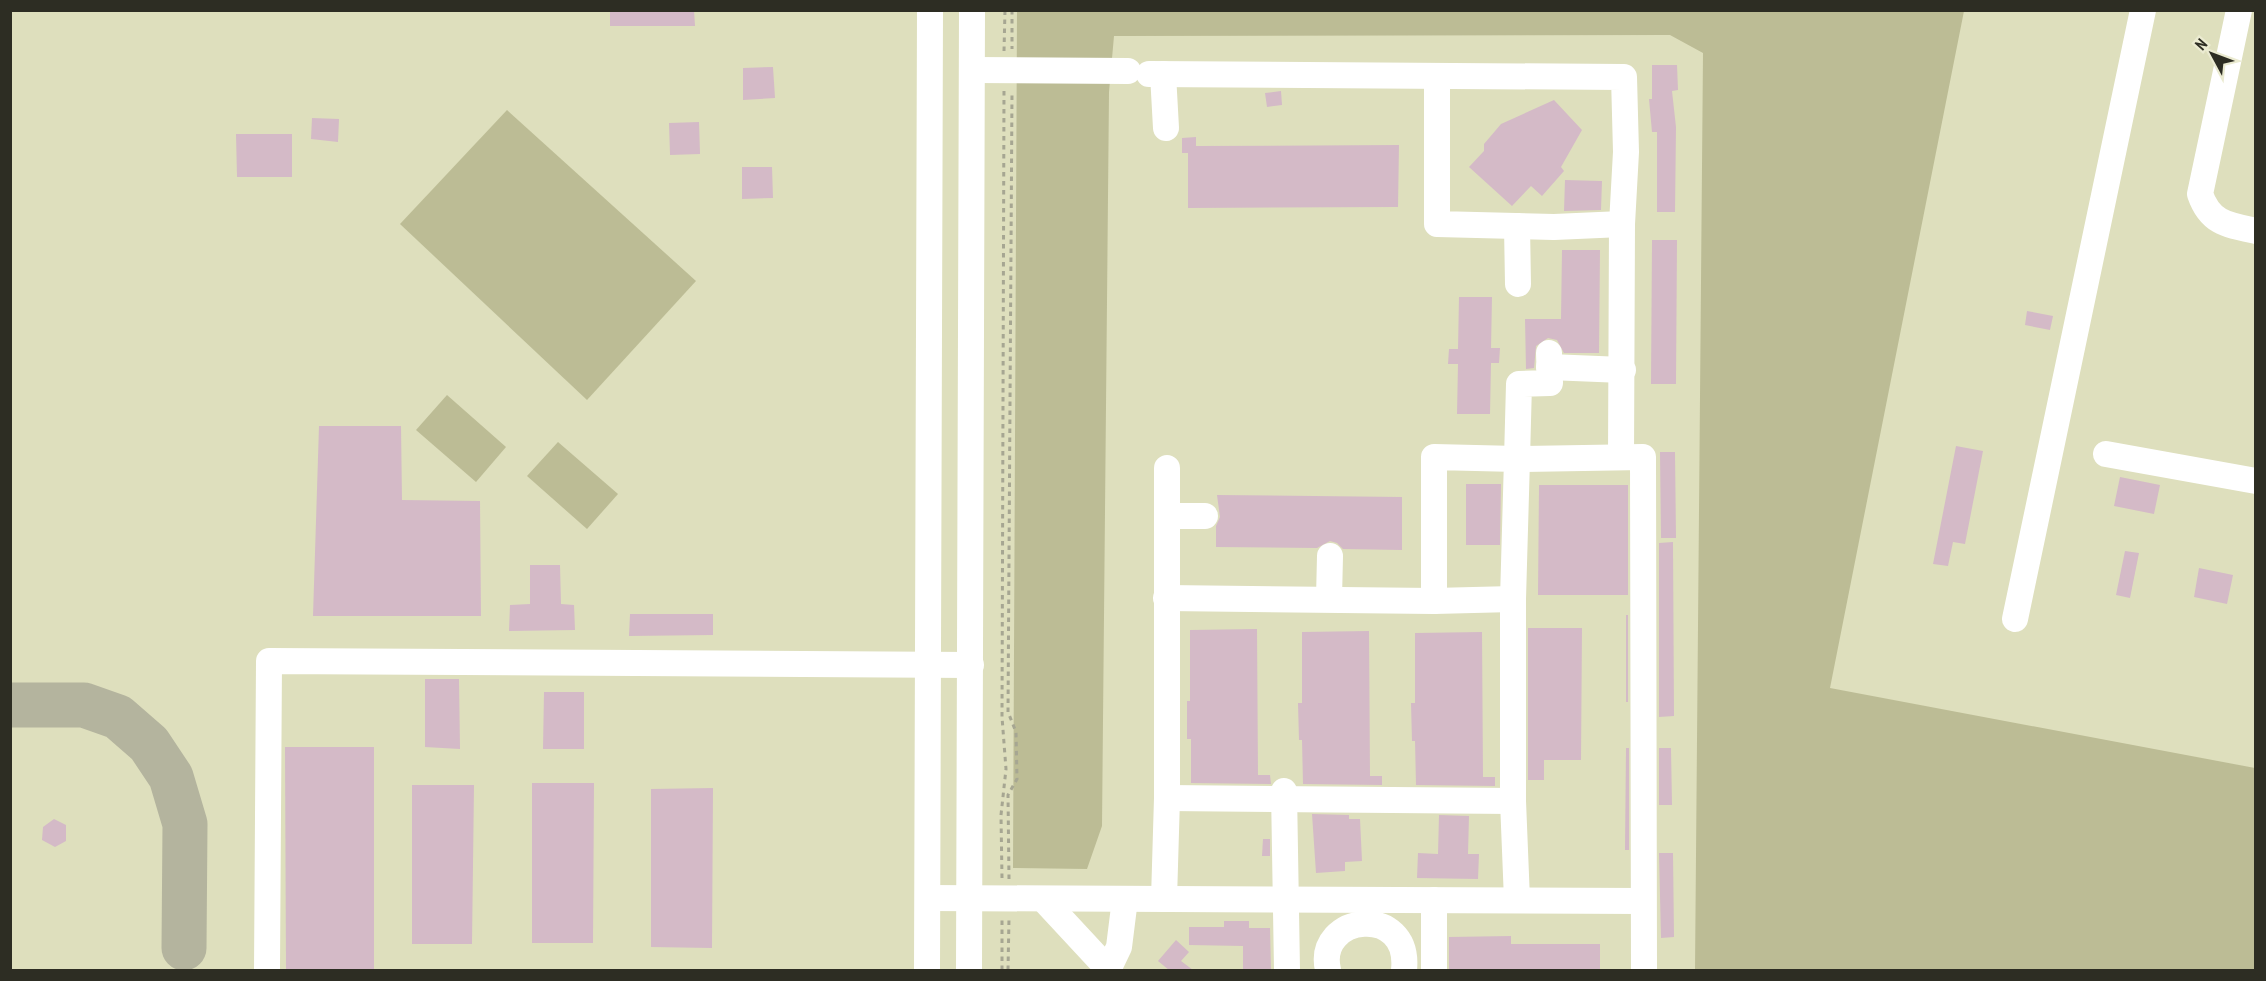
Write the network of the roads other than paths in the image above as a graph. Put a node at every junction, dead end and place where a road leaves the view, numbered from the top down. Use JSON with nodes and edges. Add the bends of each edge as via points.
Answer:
{"nodes":[{"id":1,"x":930,"y":10,"type":"edge"},
{"id":2,"x":972,"y":10,"type":"edge"},
{"id":3,"x":2143,"y":10,"type":"edge"},
{"id":4,"x":2239,"y":10,"type":"edge"},
{"id":5,"x":972,"y":70,"type":"junction"},
{"id":6,"x":1147,"y":73,"type":"junction"},
{"id":7,"x":1437,"y":76,"type":"junction"},
{"id":8,"x":1166,"y":128,"type":"dead end"},
{"id":9,"x":1622,"y":224,"type":"junction"},
{"id":10,"x":1516,"y":226,"type":"junction"},
{"id":11,"x":2256,"y":231,"type":"edge"},
{"id":12,"x":1524,"y":270,"type":"dead end"},
{"id":13,"x":1623,"y":370,"type":"junction"},
{"id":14,"x":2106,"y":454,"type":"dead end"},
{"id":15,"x":1621,"y":457,"type":"junction"},
{"id":16,"x":1516,"y":459,"type":"junction"},
{"id":17,"x":1167,"y":468,"type":"dead end"},
{"id":18,"x":2256,"y":481,"type":"edge"},
{"id":19,"x":1167,"y":516,"type":"junction"},
{"id":20,"x":1205,"y":516,"type":"dead end"},
{"id":21,"x":1330,"y":556,"type":"dead end"},
{"id":22,"x":1166,"y":598,"type":"junction"},
{"id":23,"x":1329,"y":598,"type":"junction"},
{"id":24,"x":1513,"y":599,"type":"junction"},
{"id":25,"x":1434,"y":601,"type":"junction"},
{"id":26,"x":2015,"y":619,"type":"dead end"},
{"id":27,"x":928,"y":664,"type":"junction"},
{"id":28,"x":970,"y":666,"type":"junction"},
{"id":29,"x":1284,"y":796,"type":"junction"},
{"id":30,"x":1167,"y":798,"type":"junction"},
{"id":31,"x":1513,"y":801,"type":"junction"},
{"id":32,"x":928,"y":898,"type":"junction"},
{"id":33,"x":970,"y":898,"type":"junction"},
{"id":34,"x":1042,"y":898,"type":"junction"},
{"id":35,"x":1125,"y":899,"type":"junction"},
{"id":36,"x":1164,"y":899,"type":"junction"},
{"id":37,"x":1286,"y":900,"type":"junction"},
{"id":38,"x":1339,"y":900,"type":"junction"},
{"id":39,"x":1434,"y":900,"type":"junction"},
{"id":40,"x":1517,"y":900,"type":"junction"},
{"id":41,"x":1643,"y":901,"type":"junction"},
{"id":42,"x":1339,"y":934,"type":"junction"},
{"id":43,"x":267,"y":970,"type":"edge"},
{"id":44,"x":927,"y":970,"type":"edge"},
{"id":45,"x":969,"y":970,"type":"edge"},
{"id":46,"x":1108,"y":970,"type":"edge"},
{"id":47,"x":1287,"y":970,"type":"edge"},
{"id":48,"x":1328,"y":970,"type":"edge"},
{"id":49,"x":1404,"y":970,"type":"edge"},
{"id":50,"x":1434,"y":970,"type":"edge"},
{"id":51,"x":1644,"y":970,"type":"edge"}],
"edges":[{"from":1,"to":27,"type":"street"},
{"from":2,"to":5,"type":"street"},
{"from":3,"to":26,"type":"street"},
{"from":4,"to":11,"type":"street","via":[[2200,194],[2205,209],[2217,220]]},
{"from":5,"to":6,"type":"street"},
{"from":5,"to":28,"type":"street"},
{"from":6,"to":7,"type":"street"},
{"from":6,"to":8,"type":"street"},
{"from":7,"to":9,"type":"street","via":[[1624,77],[1626,152]]},
{"from":7,"to":10,"type":"street","via":[[1437,224]]},
{"from":9,"to":10,"type":"street","via":[[1588,220],[1555,233]]},
{"from":9,"to":13,"type":"street"},
{"from":10,"to":12,"type":"street"},
{"from":13,"to":15,"type":"street"},
{"from":13,"to":16,"type":"street","via":[[1549,360],[1550,383],[1519,384]]},
{"from":14,"to":18,"type":"street"},
{"from":15,"to":16,"type":"street"},
{"from":15,"to":41,"type":"street","via":[[1643,457]]},
{"from":16,"to":24,"type":"street"},
{"from":16,"to":25,"type":"street","via":[[1434,457]]},
{"from":17,"to":19,"type":"street"},
{"from":19,"to":20,"type":"street"},
{"from":19,"to":22,"type":"street"},
{"from":21,"to":23,"type":"street"},
{"from":22,"to":23,"type":"street"},
{"from":22,"to":30,"type":"street"},
{"from":23,"to":25,"type":"street"},
{"from":24,"to":25,"type":"street"},
{"from":24,"to":31,"type":"street"},
{"from":27,"to":28,"type":"street"},
{"from":27,"to":32,"type":"street"},
{"from":27,"to":43,"type":"street","via":[[269,661]]},
{"from":28,"to":33,"type":"street"},
{"from":29,"to":30,"type":"street"},
{"from":29,"to":31,"type":"street"},
{"from":29,"to":37,"type":"street"},
{"from":30,"to":36,"type":"street"},
{"from":31,"to":40,"type":"street"},
{"from":32,"to":33,"type":"street"},
{"from":32,"to":44,"type":"street"},
{"from":33,"to":34,"type":"street"},
{"from":33,"to":45,"type":"street"},
{"from":34,"to":35,"type":"street"},
{"from":34,"to":46,"type":"street"},
{"from":35,"to":36,"type":"street"},
{"from":35,"to":46,"type":"street","via":[[1119,947]]},
{"from":36,"to":37,"type":"street"},
{"from":37,"to":38,"type":"street"},
{"from":37,"to":47,"type":"street"},
{"from":38,"to":39,"type":"street"},
{"from":38,"to":42,"type":"street"},
{"from":39,"to":40,"type":"street"},
{"from":39,"to":50,"type":"street"},
{"from":40,"to":41,"type":"street"},
{"from":41,"to":51,"type":"street"},
{"from":42,"to":48,"type":"street","via":[[1328,952]]},
{"from":42,"to":49,"type":"street","via":[[1363,923],[1386,928],[1402,946]]}]}
